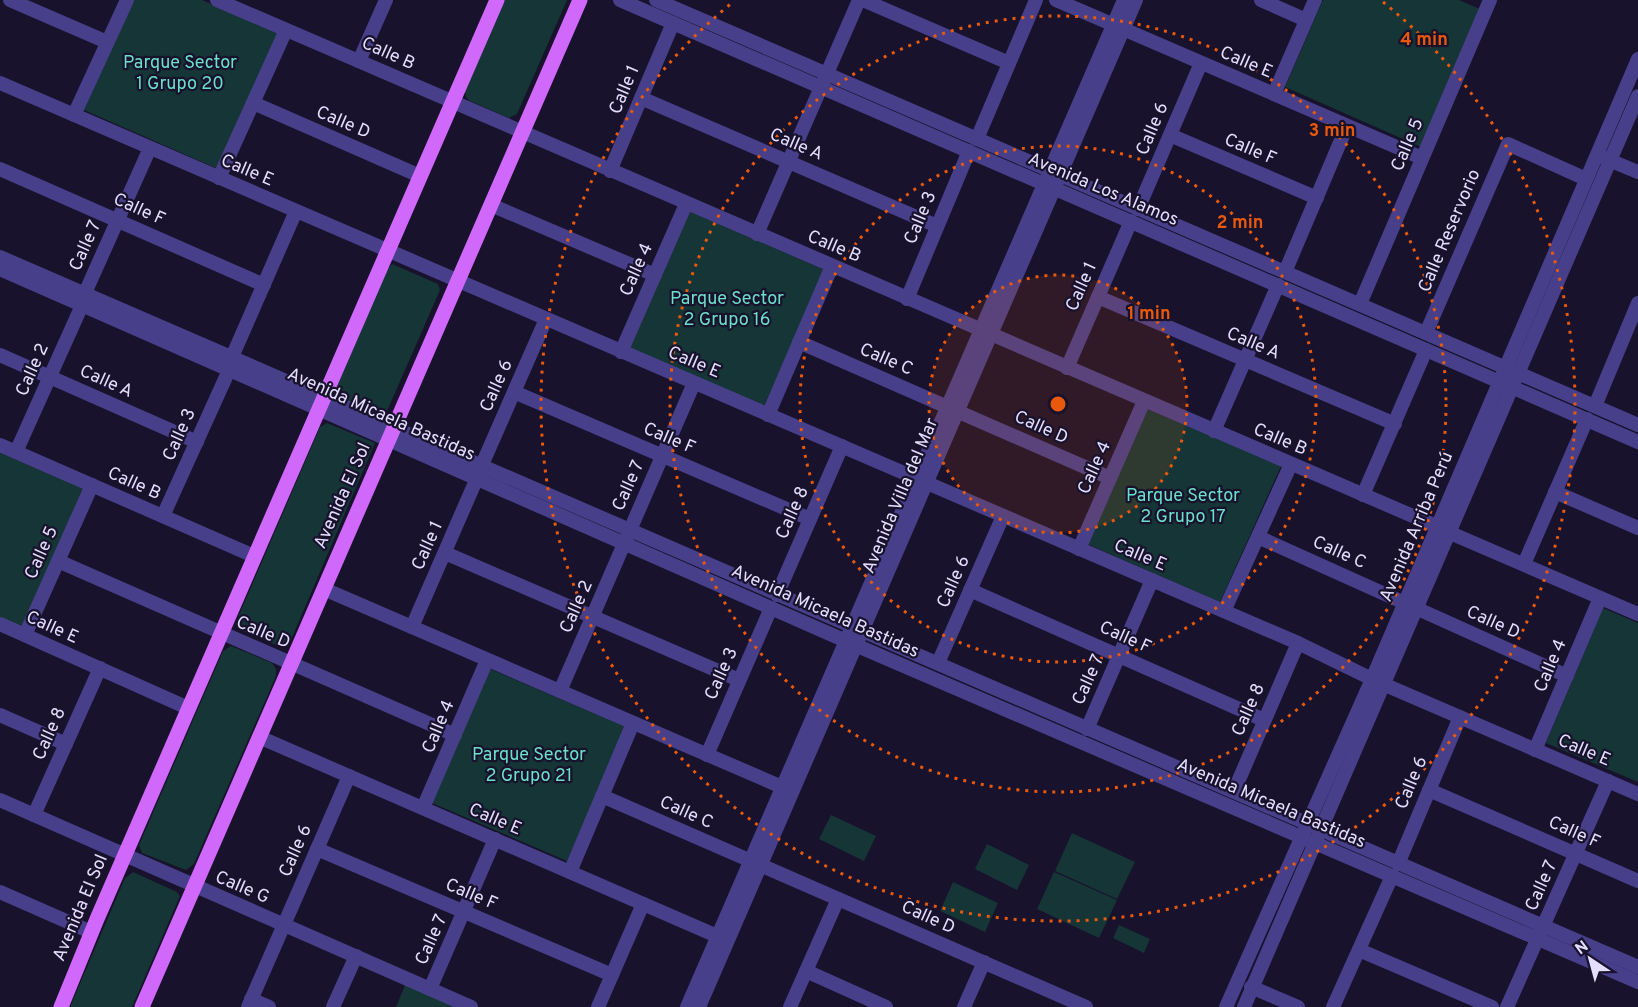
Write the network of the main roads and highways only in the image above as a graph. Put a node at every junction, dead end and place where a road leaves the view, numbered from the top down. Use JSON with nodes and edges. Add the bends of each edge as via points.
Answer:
{"nodes":[{"id":1,"x":496,"y":0,"type":"edge"},
{"id":2,"x":580,"y":0,"type":"edge"},
{"id":3,"x":61,"y":1007,"type":"edge"},
{"id":4,"x":142,"y":1007,"type":"edge"}],
"edges":[{"from":1,"to":3,"type":"main road","name":"Avenida El Sol"},
{"from":2,"to":4,"type":"main road","name":"Avenida El Sol"}]}
